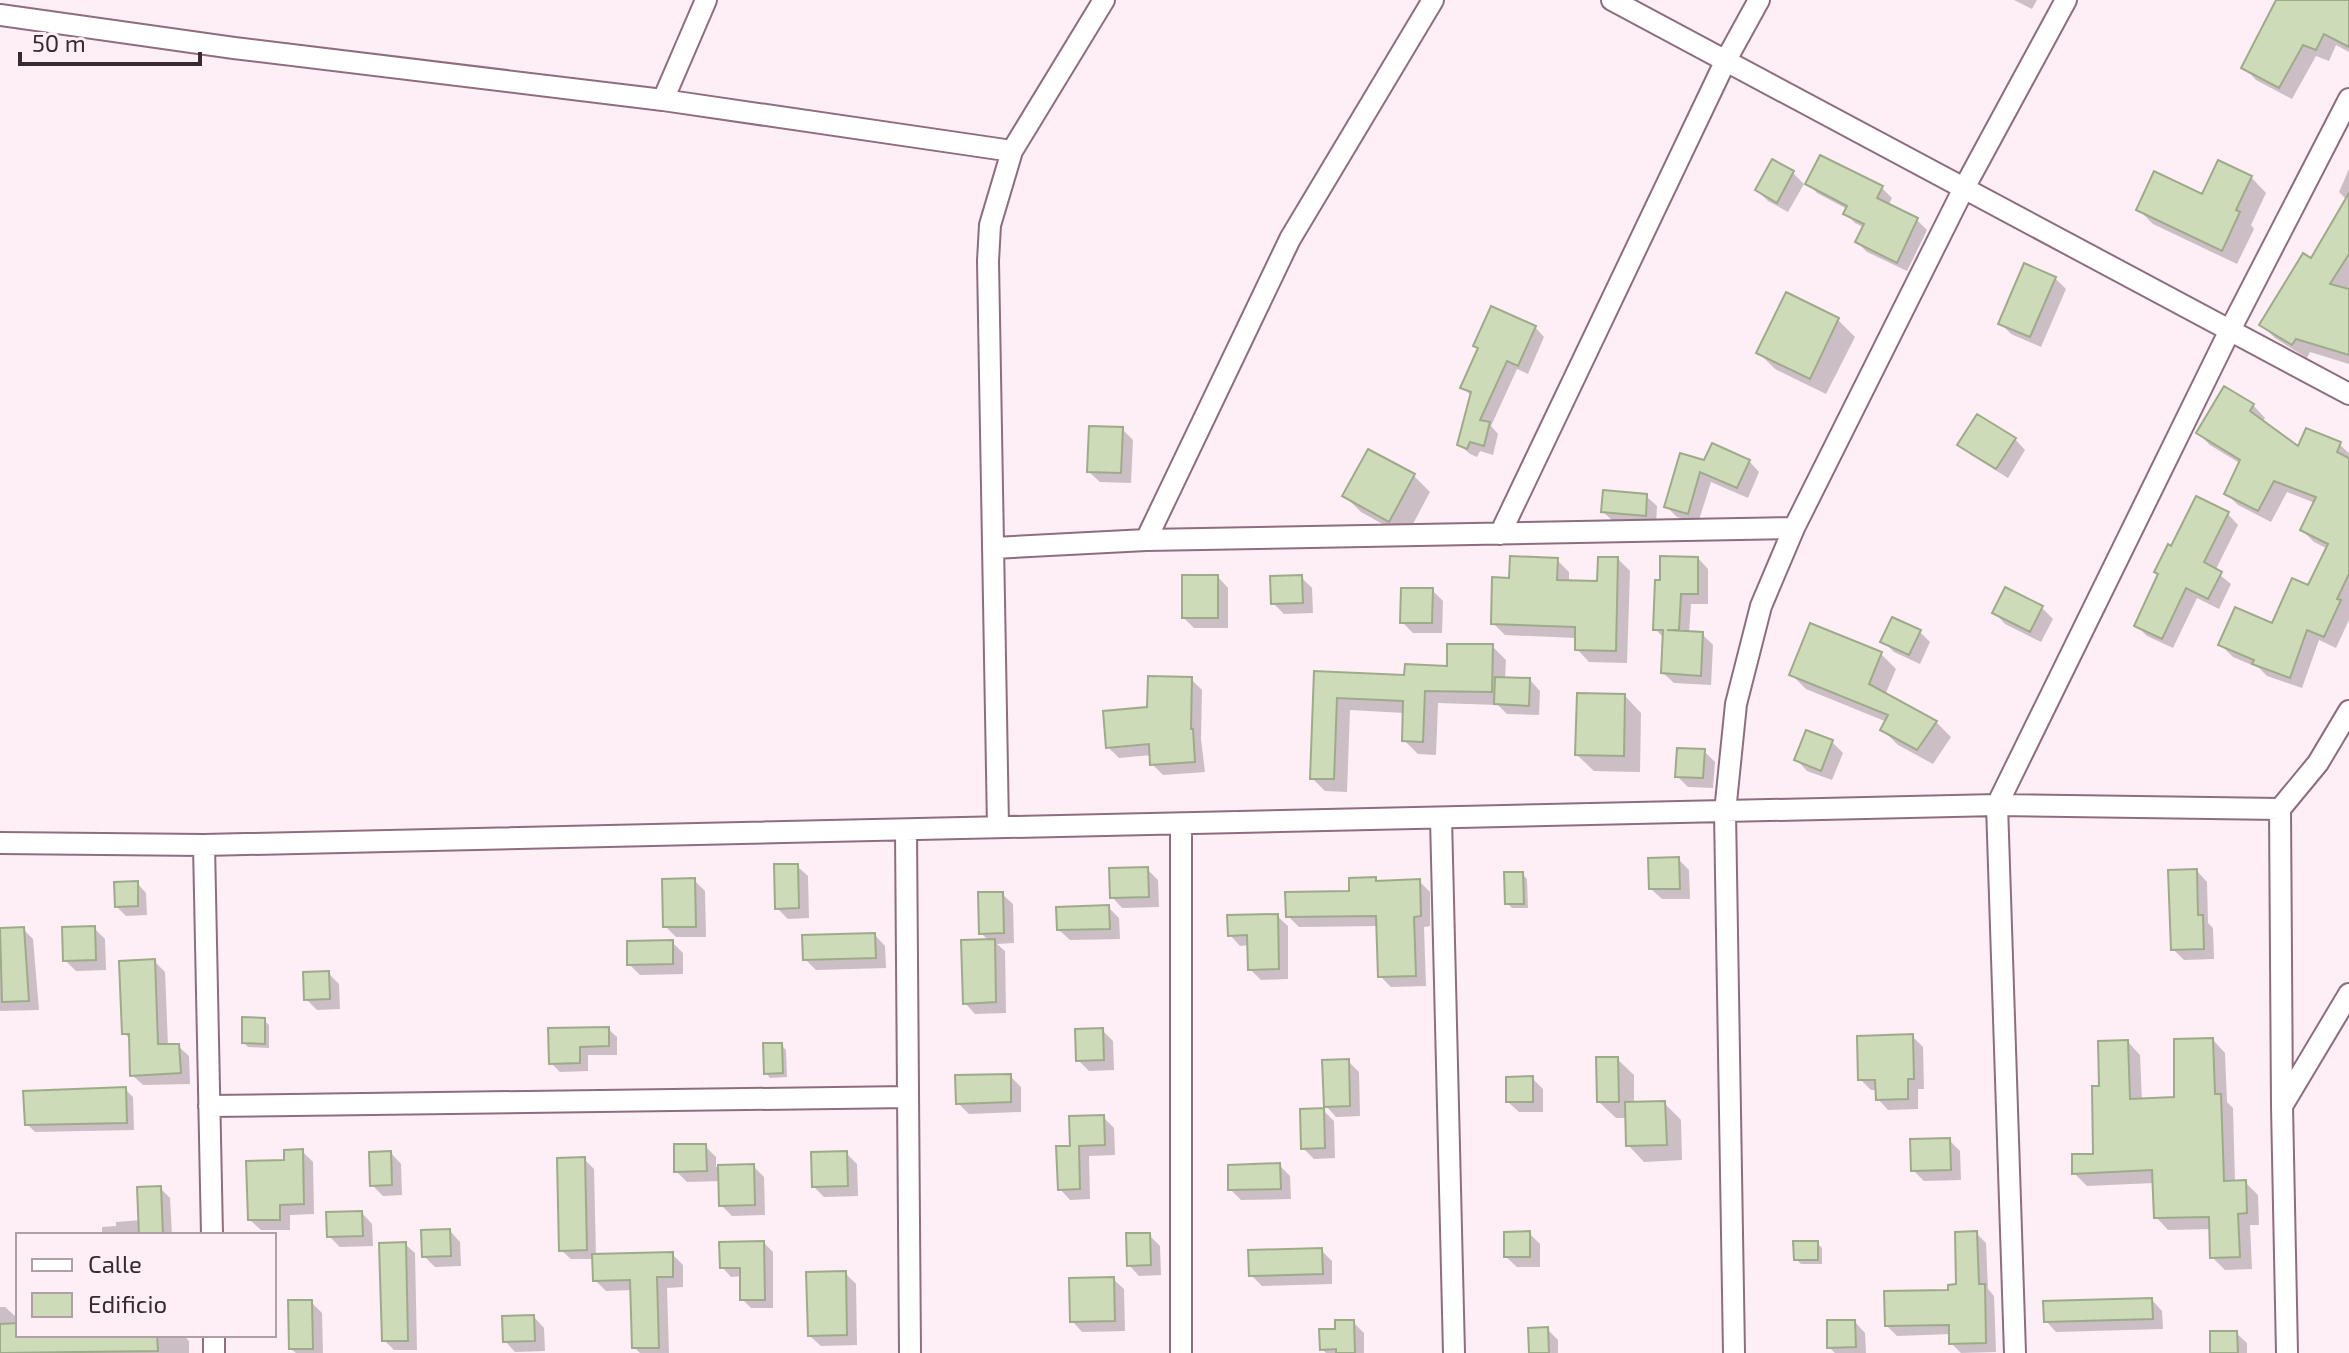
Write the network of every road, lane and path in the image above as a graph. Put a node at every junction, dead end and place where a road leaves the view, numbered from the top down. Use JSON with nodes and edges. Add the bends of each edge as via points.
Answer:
{"nodes":[{"id":1,"x":706,"y":0,"type":"edge"},
{"id":2,"x":1104,"y":0,"type":"edge"},
{"id":3,"x":1433,"y":0,"type":"edge"},
{"id":4,"x":1612,"y":0,"type":"edge"},
{"id":5,"x":1759,"y":0,"type":"edge"},
{"id":6,"x":2066,"y":0,"type":"edge"},
{"id":7,"x":0,"y":15,"type":"edge"},
{"id":8,"x":1726,"y":60,"type":"junction"},
{"id":9,"x":2349,"y":99,"type":"edge"},
{"id":10,"x":663,"y":100,"type":"junction"},
{"id":11,"x":1012,"y":151,"type":"junction"},
{"id":12,"x":1963,"y":190,"type":"junction"},
{"id":13,"x":2230,"y":330,"type":"junction"},
{"id":14,"x":2349,"y":394,"type":"edge"},
{"id":15,"x":1794,"y":528,"type":"junction"},
{"id":16,"x":1500,"y":534,"type":"junction"},
{"id":17,"x":1146,"y":540,"type":"junction"},
{"id":18,"x":994,"y":548,"type":"junction"},
{"id":19,"x":2348,"y":714,"type":"edge"},
{"id":20,"x":1997,"y":805,"type":"junction"},
{"id":21,"x":2280,"y":809,"type":"junction"},
{"id":22,"x":1725,"y":812,"type":"junction"},
{"id":23,"x":1441,"y":818,"type":"junction"},
{"id":24,"x":1181,"y":824,"type":"junction"},
{"id":25,"x":998,"y":827,"type":"junction"},
{"id":26,"x":906,"y":830,"type":"junction"},
{"id":27,"x":0,"y":843,"type":"edge"},
{"id":28,"x":204,"y":845,"type":"junction"},
{"id":29,"x":2349,"y":994,"type":"edge"},
{"id":30,"x":908,"y":1097,"type":"junction"},
{"id":31,"x":209,"y":1106,"type":"junction"},
{"id":32,"x":2282,"y":1106,"type":"junction"},
{"id":33,"x":212,"y":1233,"type":"edge"},
{"id":34,"x":910,"y":1353,"type":"edge"},
{"id":35,"x":1181,"y":1353,"type":"edge"},
{"id":36,"x":1454,"y":1353,"type":"edge"},
{"id":37,"x":1734,"y":1353,"type":"edge"},
{"id":38,"x":2015,"y":1353,"type":"edge"},
{"id":39,"x":2287,"y":1353,"type":"edge"}],
"edges":[{"from":1,"to":10,"type":"street"},
{"from":2,"to":11,"type":"street"},
{"from":3,"to":17,"type":"street","via":[[1290,239]]},
{"from":4,"to":8,"type":"street"},
{"from":5,"to":8,"type":"street"},
{"from":6,"to":12,"type":"street"},
{"from":7,"to":10,"type":"street"},
{"from":8,"to":12,"type":"street"},
{"from":8,"to":16,"type":"street"},
{"from":9,"to":13,"type":"street"},
{"from":10,"to":11,"type":"street"},
{"from":11,"to":18,"type":"street","via":[[990,225],[988,261]]},
{"from":12,"to":13,"type":"street"},
{"from":12,"to":15,"type":"street"},
{"from":13,"to":14,"type":"street"},
{"from":13,"to":20,"type":"street"},
{"from":15,"to":16,"type":"street"},
{"from":15,"to":22,"type":"street","via":[[1761,606],[1736,704]]},
{"from":16,"to":17,"type":"street"},
{"from":17,"to":18,"type":"street"},
{"from":18,"to":25,"type":"street"},
{"from":19,"to":21,"type":"street","via":[[2318,763]]},
{"from":20,"to":21,"type":"street"},
{"from":20,"to":22,"type":"street"},
{"from":20,"to":38,"type":"street"},
{"from":21,"to":32,"type":"street"},
{"from":22,"to":23,"type":"street"},
{"from":22,"to":37,"type":"street"},
{"from":23,"to":24,"type":"street"},
{"from":23,"to":36,"type":"street"},
{"from":24,"to":25,"type":"street"},
{"from":24,"to":35,"type":"street"},
{"from":25,"to":26,"type":"street"},
{"from":26,"to":28,"type":"street"},
{"from":26,"to":30,"type":"street"},
{"from":27,"to":28,"type":"street"},
{"from":28,"to":31,"type":"street"},
{"from":29,"to":32,"type":"street"},
{"from":30,"to":31,"type":"street"},
{"from":30,"to":34,"type":"street"},
{"from":31,"to":33,"type":"street"},
{"from":32,"to":39,"type":"street"}]}
